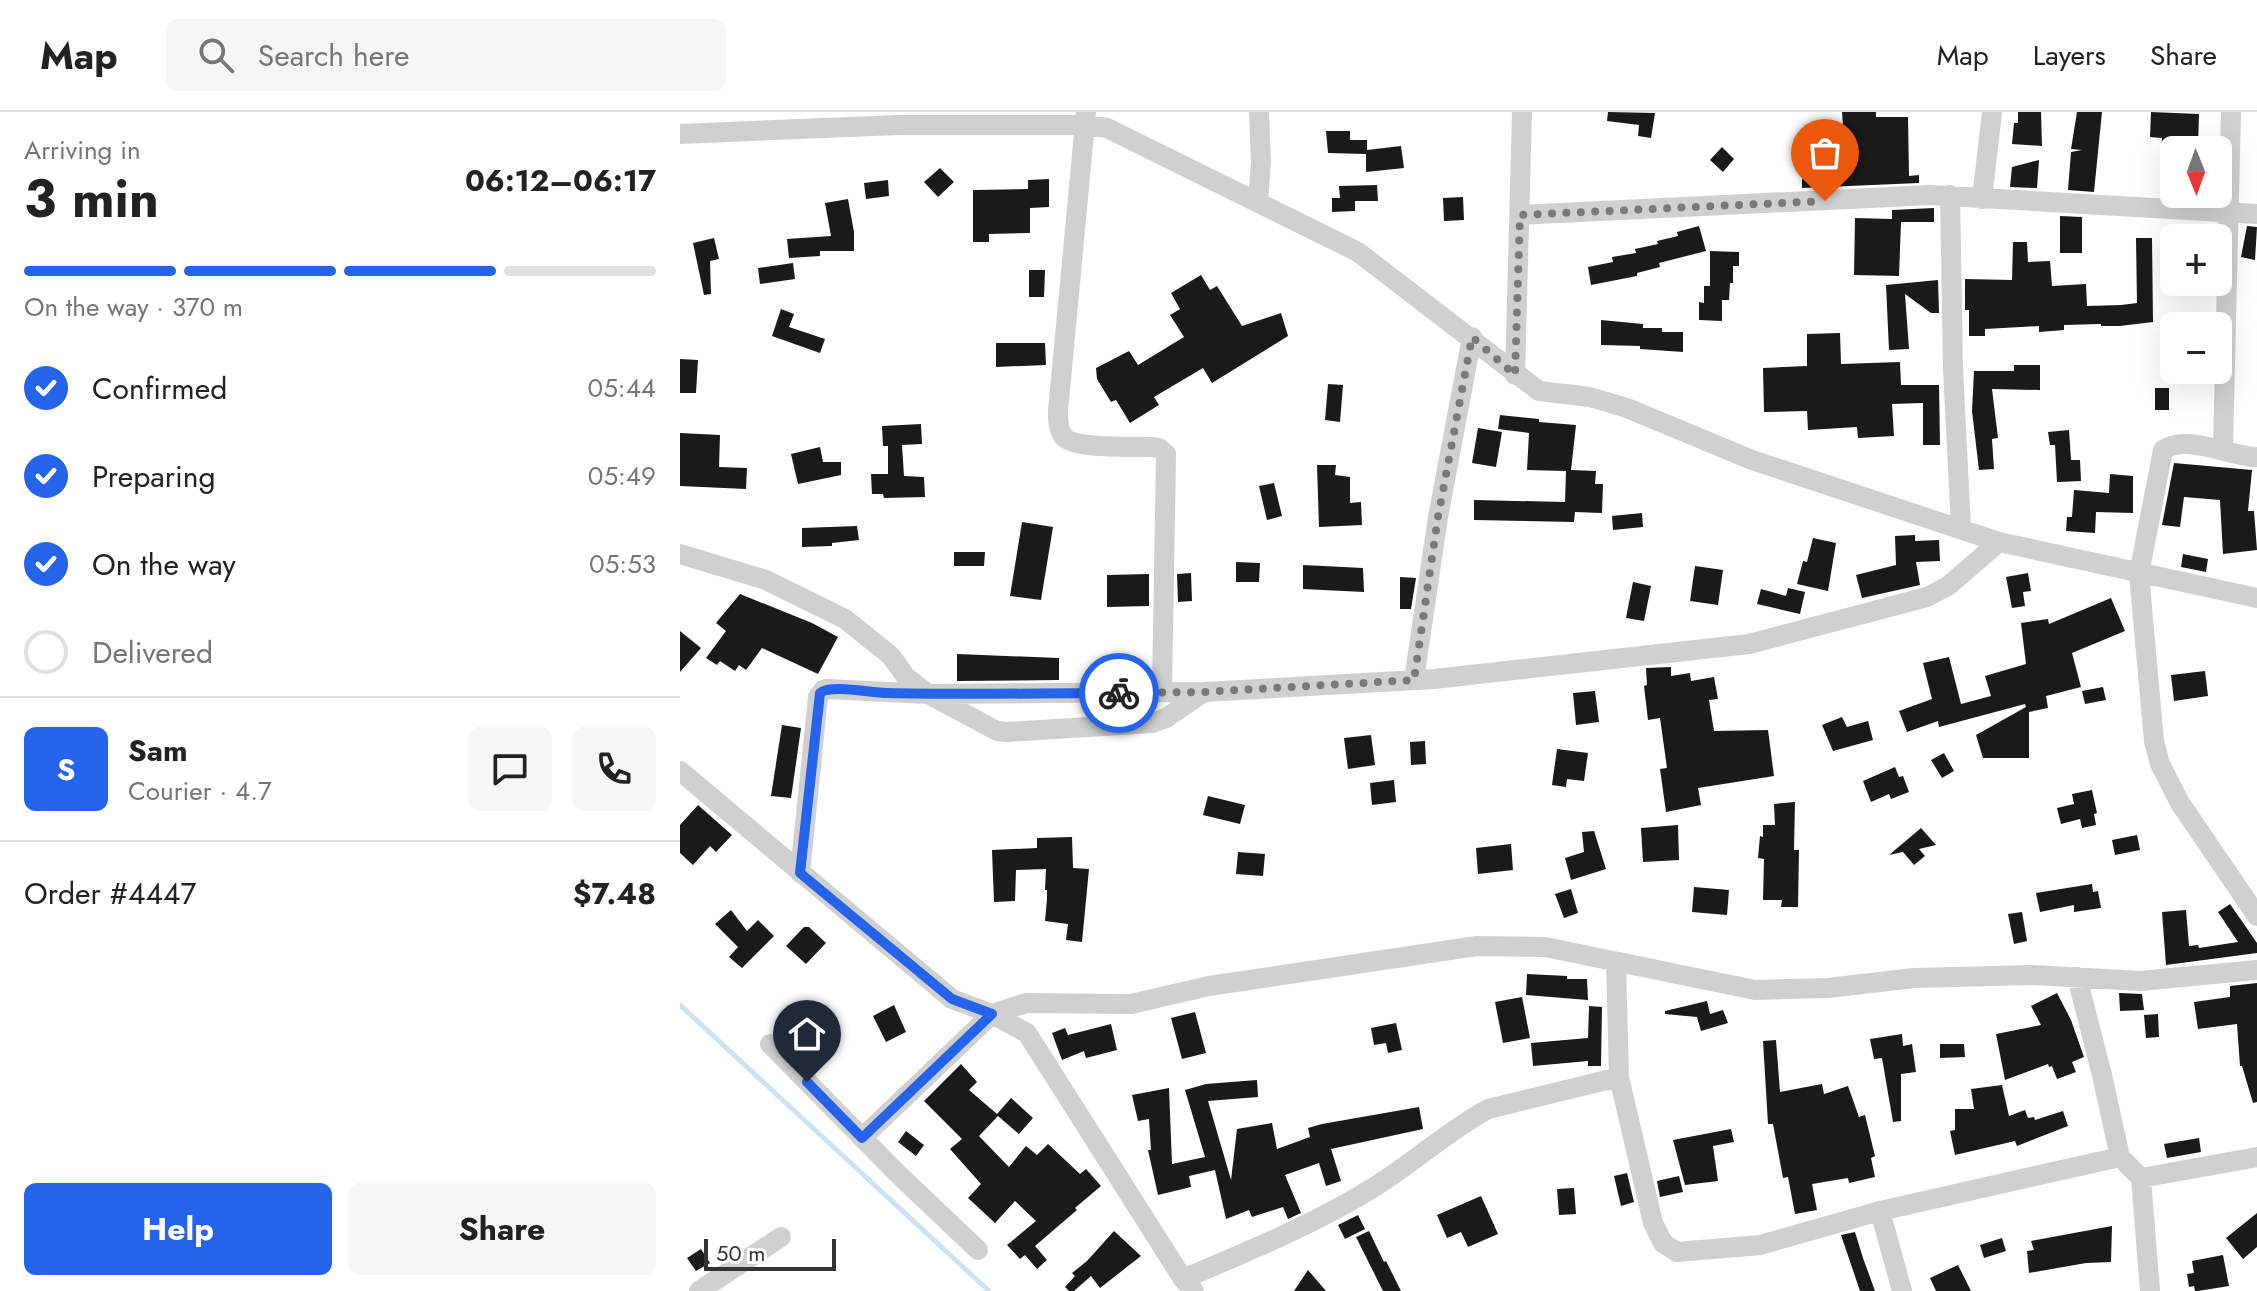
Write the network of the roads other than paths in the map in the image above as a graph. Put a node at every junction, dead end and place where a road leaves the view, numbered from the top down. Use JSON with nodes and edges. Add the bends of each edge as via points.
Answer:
{"nodes":[{"id":1,"x":1259,"y":112,"type":"edge"},
{"id":2,"x":1522,"y":112,"type":"edge"},
{"id":3,"x":1992,"y":112,"type":"edge"},
{"id":4,"x":2231,"y":112,"type":"edge"},
{"id":5,"x":898,"y":118,"type":"edge"},
{"id":6,"x":1086,"y":118,"type":"edge"},
{"id":7,"x":680,"y":134,"type":"edge"},
{"id":8,"x":1950,"y":195,"type":"junction"},
{"id":9,"x":1982,"y":199,"type":"junction"},
{"id":10,"x":1258,"y":201,"type":"junction"},
{"id":11,"x":2227,"y":213,"type":"junction"},
{"id":12,"x":2257,"y":214,"type":"edge"},
{"id":13,"x":1520,"y":215,"type":"junction"},
{"id":14,"x":1472,"y":337,"type":"junction"},
{"id":15,"x":1515,"y":375,"type":"junction"},
{"id":16,"x":2223,"y":448,"type":"junction"},
{"id":17,"x":2257,"y":457,"type":"edge"},
{"id":18,"x":1961,"y":529,"type":"junction"},
{"id":19,"x":1999,"y":542,"type":"junction"},
{"id":20,"x":680,"y":554,"type":"edge"},
{"id":21,"x":2139,"y":574,"type":"junction"},
{"id":22,"x":2257,"y":598,"type":"edge"},
{"id":23,"x":1414,"y":680,"type":"junction"},
{"id":24,"x":1162,"y":692,"type":"junction"},
{"id":25,"x":1204,"y":692,"type":"junction"},
{"id":26,"x":928,"y":694,"type":"junction"},
{"id":27,"x":680,"y":771,"type":"edge"},
{"id":28,"x":800,"y":873,"type":"junction"},
{"id":29,"x":2257,"y":916,"type":"edge"},
{"id":30,"x":1616,"y":962,"type":"junction"},
{"id":31,"x":2257,"y":970,"type":"edge"},
{"id":32,"x":2077,"y":977,"type":"junction"},
{"id":33,"x":992,"y":1014,"type":"junction"},
{"id":34,"x":770,"y":1044,"type":"dead end"},
{"id":35,"x":1619,"y":1077,"type":"junction"},
{"id":36,"x":862,"y":1138,"type":"junction"},
{"id":37,"x":2120,"y":1157,"type":"junction"},
{"id":38,"x":2257,"y":1157,"type":"edge"},
{"id":39,"x":2141,"y":1178,"type":"junction"},
{"id":40,"x":1880,"y":1211,"type":"junction"},
{"id":41,"x":781,"y":1237,"type":"dead end"},
{"id":42,"x":978,"y":1250,"type":"dead end"},
{"id":43,"x":1188,"y":1285,"type":"edge"},
{"id":44,"x":699,"y":1291,"type":"edge"},
{"id":45,"x":1902,"y":1291,"type":"edge"},
{"id":46,"x":2150,"y":1291,"type":"edge"}],
"edges":[{"from":1,"to":10,"type":"street"},
{"from":2,"to":13,"type":"street"},
{"from":3,"to":9,"type":"street"},
{"from":4,"to":11,"type":"street"},
{"from":5,"to":6,"type":"street"},
{"from":5,"to":7,"type":"street"},
{"from":6,"to":10,"type":"street"},
{"from":6,"to":24,"type":"street","via":[[1059,426],[1063,436],[1078,444],[1152,447],[1166,454]]},
{"from":8,"to":9,"type":"street"},
{"from":8,"to":13,"type":"street"},
{"from":8,"to":18,"type":"street"},
{"from":9,"to":11,"type":"street"},
{"from":10,"to":14,"type":"street","via":[[1358,252]]},
{"from":11,"to":12,"type":"street"},
{"from":11,"to":16,"type":"street"},
{"from":13,"to":15,"type":"street"},
{"from":14,"to":15,"type":"street"},
{"from":14,"to":23,"type":"street"},
{"from":15,"to":18,"type":"street","via":[[1539,391],[1618,405],[1752,460]]},
{"from":16,"to":17,"type":"street"},
{"from":16,"to":21,"type":"street","via":[[2176,445],[2163,450]]},
{"from":18,"to":19,"type":"street"},
{"from":19,"to":21,"type":"street"},
{"from":19,"to":23,"type":"street","via":[[1939,592],[1764,642]]},
{"from":20,"to":26,"type":"street","via":[[766,580],[845,619]]},
{"from":21,"to":22,"type":"street"},
{"from":21,"to":29,"type":"street","via":[[2150,715],[2160,764],[2180,803]]},
{"from":23,"to":25,"type":"street"},
{"from":24,"to":25,"type":"street"},
{"from":24,"to":26,"type":"street"},
{"from":25,"to":26,"type":"street","via":[[1152,723],[1007,732]]},
{"from":26,"to":28,"type":"street","via":[[833,688],[820,693]]},
{"from":27,"to":28,"type":"street"},
{"from":28,"to":33,"type":"street","via":[[952,999]]},
{"from":30,"to":32,"type":"street","via":[[1755,990],[1914,978]]},
{"from":30,"to":33,"type":"street","via":[[1545,947],[1477,946],[1209,986],[1131,1004],[1026,1003]]},
{"from":30,"to":35,"type":"street"},
{"from":31,"to":32,"type":"street","via":[[2140,981]]},
{"from":32,"to":37,"type":"street"},
{"from":33,"to":36,"type":"street"},
{"from":33,"to":43,"type":"street","via":[[1027,1033]]},
{"from":34,"to":36,"type":"street"},
{"from":35,"to":40,"type":"street","via":[[1653,1223],[1670,1250],[1760,1245]]},
{"from":35,"to":43,"type":"street","via":[[1488,1109],[1311,1224]]},
{"from":36,"to":42,"type":"street"},
{"from":37,"to":39,"type":"street"},
{"from":37,"to":40,"type":"street"},
{"from":38,"to":39,"type":"street"},
{"from":39,"to":46,"type":"street"},
{"from":40,"to":45,"type":"street"},
{"from":41,"to":44,"type":"street"}]}
